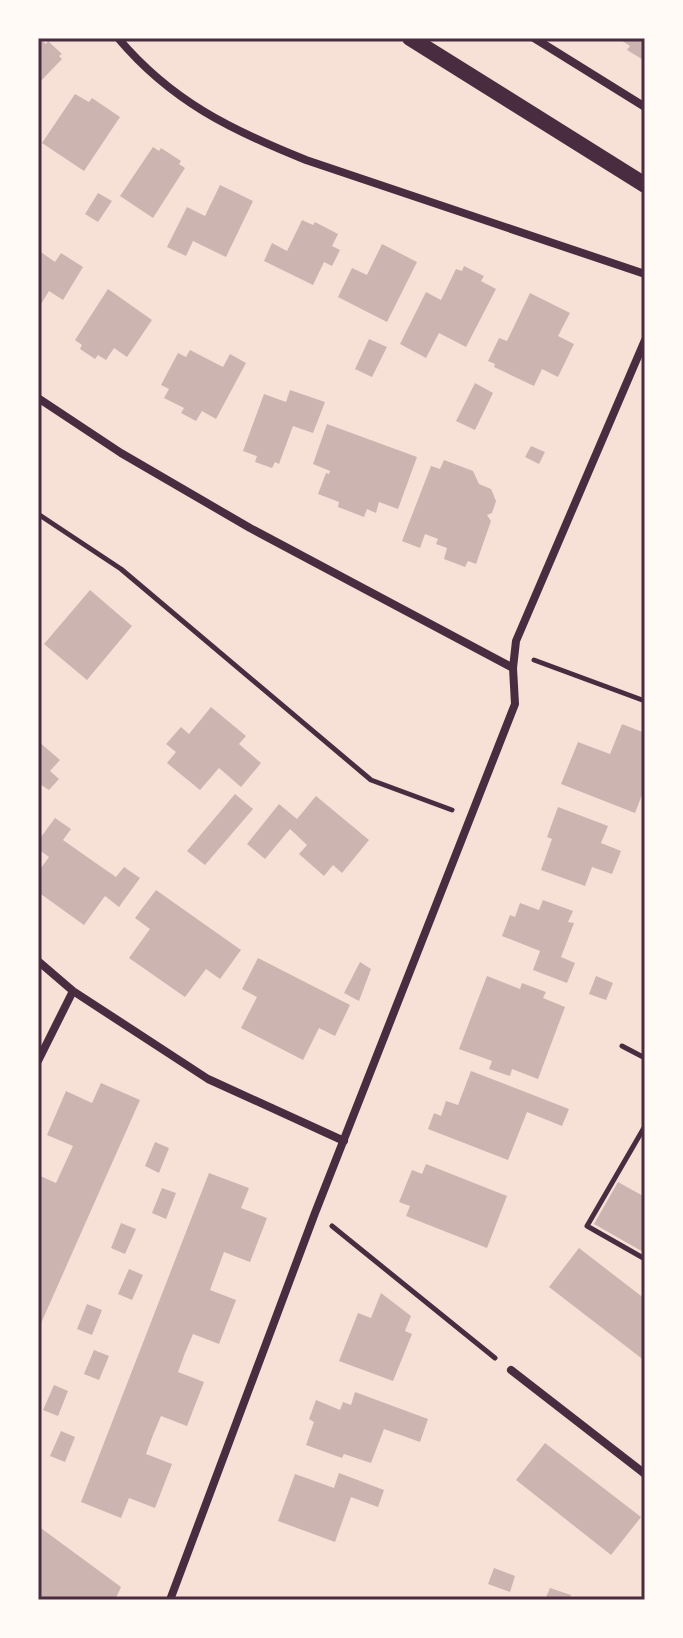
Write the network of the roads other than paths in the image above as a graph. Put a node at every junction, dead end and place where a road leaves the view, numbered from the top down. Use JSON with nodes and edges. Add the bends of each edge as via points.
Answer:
{"nodes":[{"id":1,"x":118,"y":38,"type":"edge"},
{"id":2,"x":410,"y":38,"type":"edge"},
{"id":3,"x":534,"y":38,"type":"edge"},
{"id":4,"x":645,"y":107,"type":"edge"},
{"id":5,"x":645,"y":185,"type":"edge"},
{"id":6,"x":645,"y":274,"type":"edge"},
{"id":7,"x":645,"y":340,"type":"edge"},
{"id":8,"x":38,"y":398,"type":"edge"},
{"id":9,"x":513,"y":668,"type":"junction"},
{"id":10,"x":38,"y":961,"type":"edge"},
{"id":11,"x":73,"y":991,"type":"junction"},
{"id":12,"x":38,"y":1061,"type":"edge"},
{"id":13,"x":344,"y":1141,"type":"junction"},
{"id":14,"x":511,"y":1370,"type":"road end"},
{"id":15,"x":645,"y":1474,"type":"edge"},
{"id":16,"x":170,"y":1600,"type":"edge"}],
"edges":[{"from":1,"to":6,"type":"street","via":[[170,91],[255,140]]},
{"from":2,"to":5,"type":"main road"},
{"from":3,"to":4,"type":"street"},
{"from":7,"to":9,"type":"street","via":[[516,641]]},
{"from":8,"to":9,"type":"street","via":[[250,528]]},
{"from":9,"to":13,"type":"street","via":[[515,704]]},
{"from":10,"to":11,"type":"street"},
{"from":11,"to":12,"type":"street"},
{"from":11,"to":13,"type":"street","via":[[208,1079]]},
{"from":13,"to":16,"type":"street"},
{"from":14,"to":15,"type":"street"}]}
